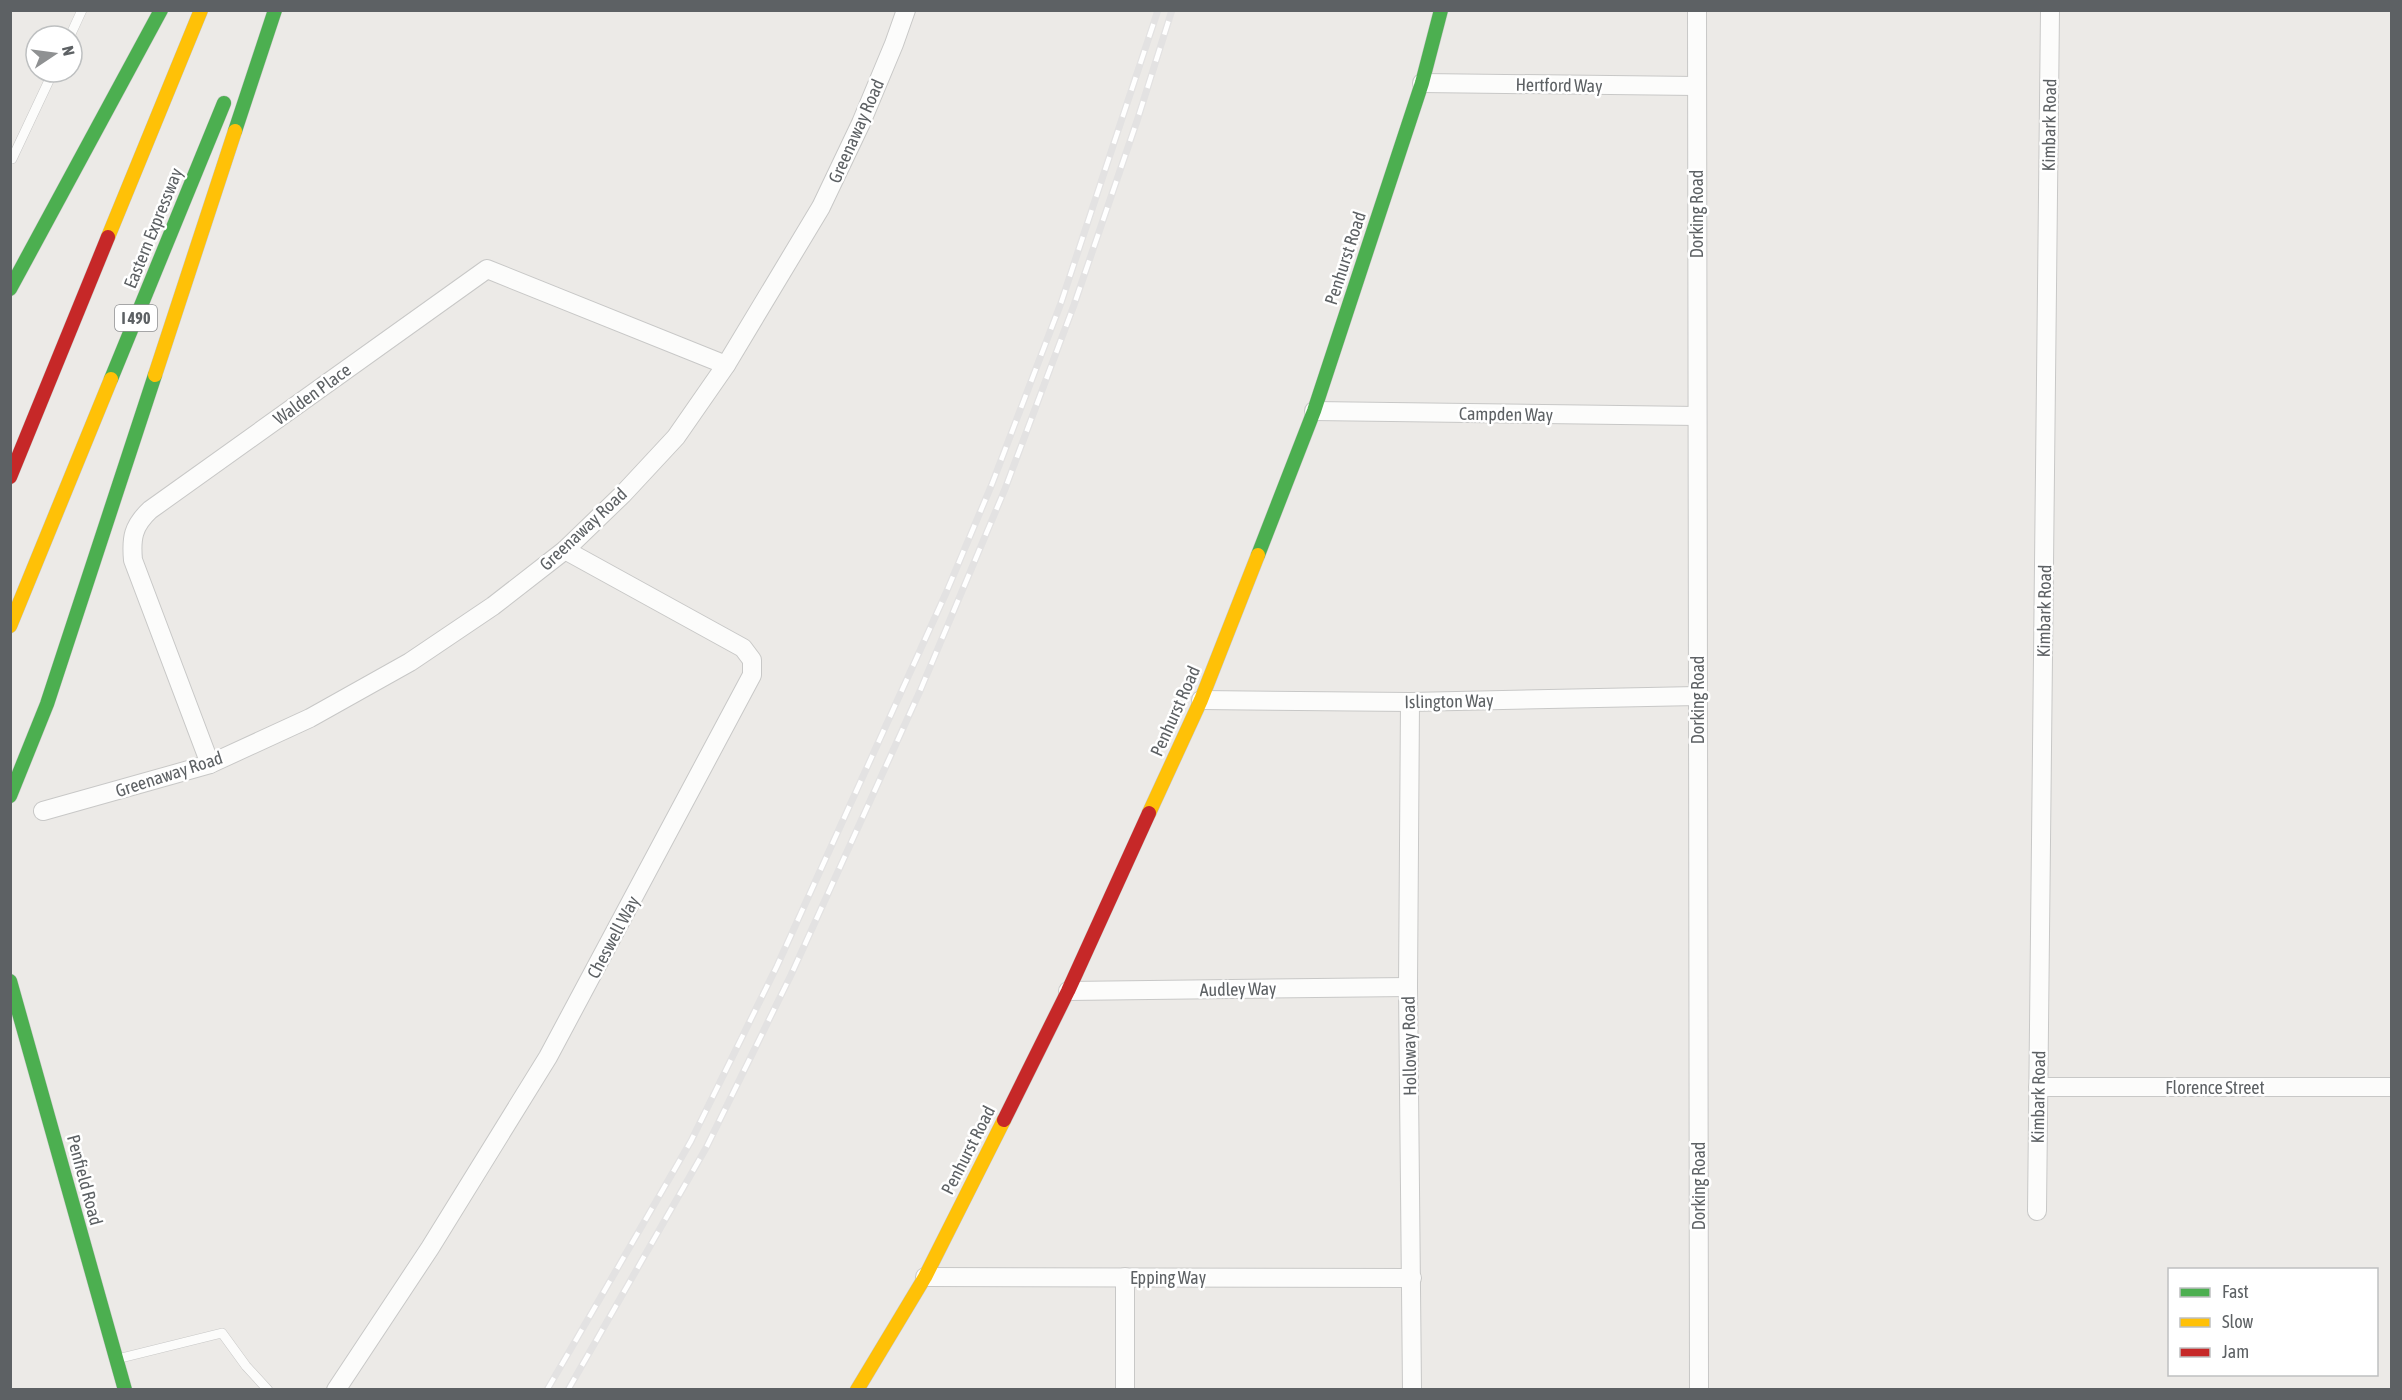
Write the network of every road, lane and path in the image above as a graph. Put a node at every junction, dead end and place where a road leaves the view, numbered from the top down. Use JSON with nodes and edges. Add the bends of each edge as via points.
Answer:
{"nodes":[{"id":1,"x":82,"y":10,"type":"edge"},
{"id":2,"x":161,"y":10,"type":"edge"},
{"id":3,"x":201,"y":10,"type":"edge"},
{"id":4,"x":261,"y":10,"type":"edge"},
{"id":5,"x":275,"y":10,"type":"edge"},
{"id":6,"x":906,"y":10,"type":"edge"},
{"id":7,"x":1441,"y":10,"type":"edge"},
{"id":8,"x":1697,"y":10,"type":"edge"},
{"id":9,"x":2050,"y":10,"type":"edge"},
{"id":10,"x":76,"y":24,"type":"edge"},
{"id":11,"x":252,"y":33,"type":"dead end"},
{"id":12,"x":1422,"y":83,"type":"junction"},
{"id":13,"x":47,"y":84,"type":"edge"},
{"id":14,"x":1696,"y":86,"type":"junction"},
{"id":15,"x":230,"y":87,"type":"dead end"},
{"id":16,"x":12,"y":159,"type":"edge"},
{"id":17,"x":10,"y":289,"type":"edge"},
{"id":18,"x":726,"y":365,"type":"junction"},
{"id":19,"x":1314,"y":411,"type":"junction"},
{"id":20,"x":1697,"y":417,"type":"junction"},
{"id":21,"x":10,"y":477,"type":"edge"},
{"id":22,"x":565,"y":550,"type":"junction"},
{"id":23,"x":10,"y":626,"type":"edge"},
{"id":24,"x":1697,"y":696,"type":"junction"},
{"id":25,"x":1201,"y":700,"type":"junction"},
{"id":26,"x":1410,"y":702,"type":"junction"},
{"id":27,"x":210,"y":764,"type":"junction"},
{"id":28,"x":10,"y":796,"type":"edge"},
{"id":29,"x":43,"y":812,"type":"dead end"},
{"id":30,"x":10,"y":981,"type":"edge"},
{"id":31,"x":1408,"y":987,"type":"junction"},
{"id":32,"x":1068,"y":991,"type":"junction"},
{"id":33,"x":2038,"y":1087,"type":"junction"},
{"id":34,"x":2391,"y":1088,"type":"edge"},
{"id":35,"x":2037,"y":1211,"type":"dead end"},
{"id":36,"x":925,"y":1277,"type":"junction"},
{"id":37,"x":1125,"y":1277,"type":"junction"},
{"id":38,"x":1412,"y":1278,"type":"junction"},
{"id":39,"x":116,"y":1359,"type":"junction"},
{"id":40,"x":125,"y":1389,"type":"edge"},
{"id":41,"x":268,"y":1389,"type":"edge"},
{"id":42,"x":336,"y":1389,"type":"edge"},
{"id":43,"x":857,"y":1389,"type":"edge"},
{"id":44,"x":1125,"y":1389,"type":"edge"},
{"id":45,"x":1412,"y":1389,"type":"edge"},
{"id":46,"x":1699,"y":1389,"type":"edge"}],
"edges":[{"from":1,"to":10,"type":"lane"},
{"from":2,"to":17,"type":"main road"},
{"from":3,"to":21,"type":"main road","name":"Eastern Expressway"},
{"from":4,"to":11,"type":"main road"},
{"from":5,"to":28,"type":"main road","via":[[47,705]]},
{"from":6,"to":18,"type":"street","name":"Greenaway Road","via":[[865,113],[821,207]]},
{"from":7,"to":12,"type":"main road","name":"Penhurst Road"},
{"from":8,"to":14,"type":"street","name":"Dorking Road"},
{"from":9,"to":33,"type":"street","name":"Kimbark Road"},
{"from":12,"to":14,"type":"street","name":"Hertford Way"},
{"from":12,"to":19,"type":"main road","name":"Penhurst Road"},
{"from":13,"to":16,"type":"lane"},
{"from":14,"to":20,"type":"street","name":"Dorking Road"},
{"from":15,"to":23,"type":"main road","name":"Eastern Expressway","number":"I 490"},
{"from":18,"to":22,"type":"street","name":"Greenaway Road","via":[[676,437]]},
{"from":18,"to":27,"type":"street","name":"Walden Place","via":[[487,269],[150,510],[134,530],[133,561]]},
{"from":19,"to":20,"type":"street","name":"Campden Way"},
{"from":19,"to":25,"type":"main road","name":"Penhurst Road"},
{"from":20,"to":24,"type":"street","name":"Dorking Road"},
{"from":22,"to":27,"type":"street","name":"Greenaway Road","via":[[493,606],[410,662],[310,718]]},
{"from":22,"to":42,"type":"street","name":"Cheswell Way","via":[[743,648],[752,660],[752,675],[548,1057],[430,1248]]},
{"from":24,"to":26,"type":"street","name":"Islington Way"},
{"from":24,"to":46,"type":"street","name":"Dorking Road"},
{"from":25,"to":26,"type":"street","name":"Islington Way"},
{"from":25,"to":32,"type":"main road","name":"Penhurst Road"},
{"from":26,"to":31,"type":"street","name":"Holloway Road"},
{"from":27,"to":29,"type":"street","name":"Greenaway Road"},
{"from":30,"to":39,"type":"main road","name":"Penfield Road"},
{"from":31,"to":32,"type":"street","name":"Audley Way"},
{"from":31,"to":38,"type":"street","name":"Holloway Road"},
{"from":32,"to":36,"type":"main road","name":"Penhurst Road"},
{"from":33,"to":34,"type":"street","name":"Florence Street"},
{"from":33,"to":35,"type":"street","name":"Kimbark Road"},
{"from":36,"to":37,"type":"street","name":"Epping Way"},
{"from":36,"to":43,"type":"main road","name":"Penhurst Road"},
{"from":37,"to":38,"type":"street","name":"Epping Way"},
{"from":37,"to":44,"type":"street"},
{"from":38,"to":45,"type":"street","name":"Holloway Road"},
{"from":39,"to":40,"type":"main road","name":"Penfield Road"},
{"from":39,"to":41,"type":"lane","via":[[222,1333]]}]}
